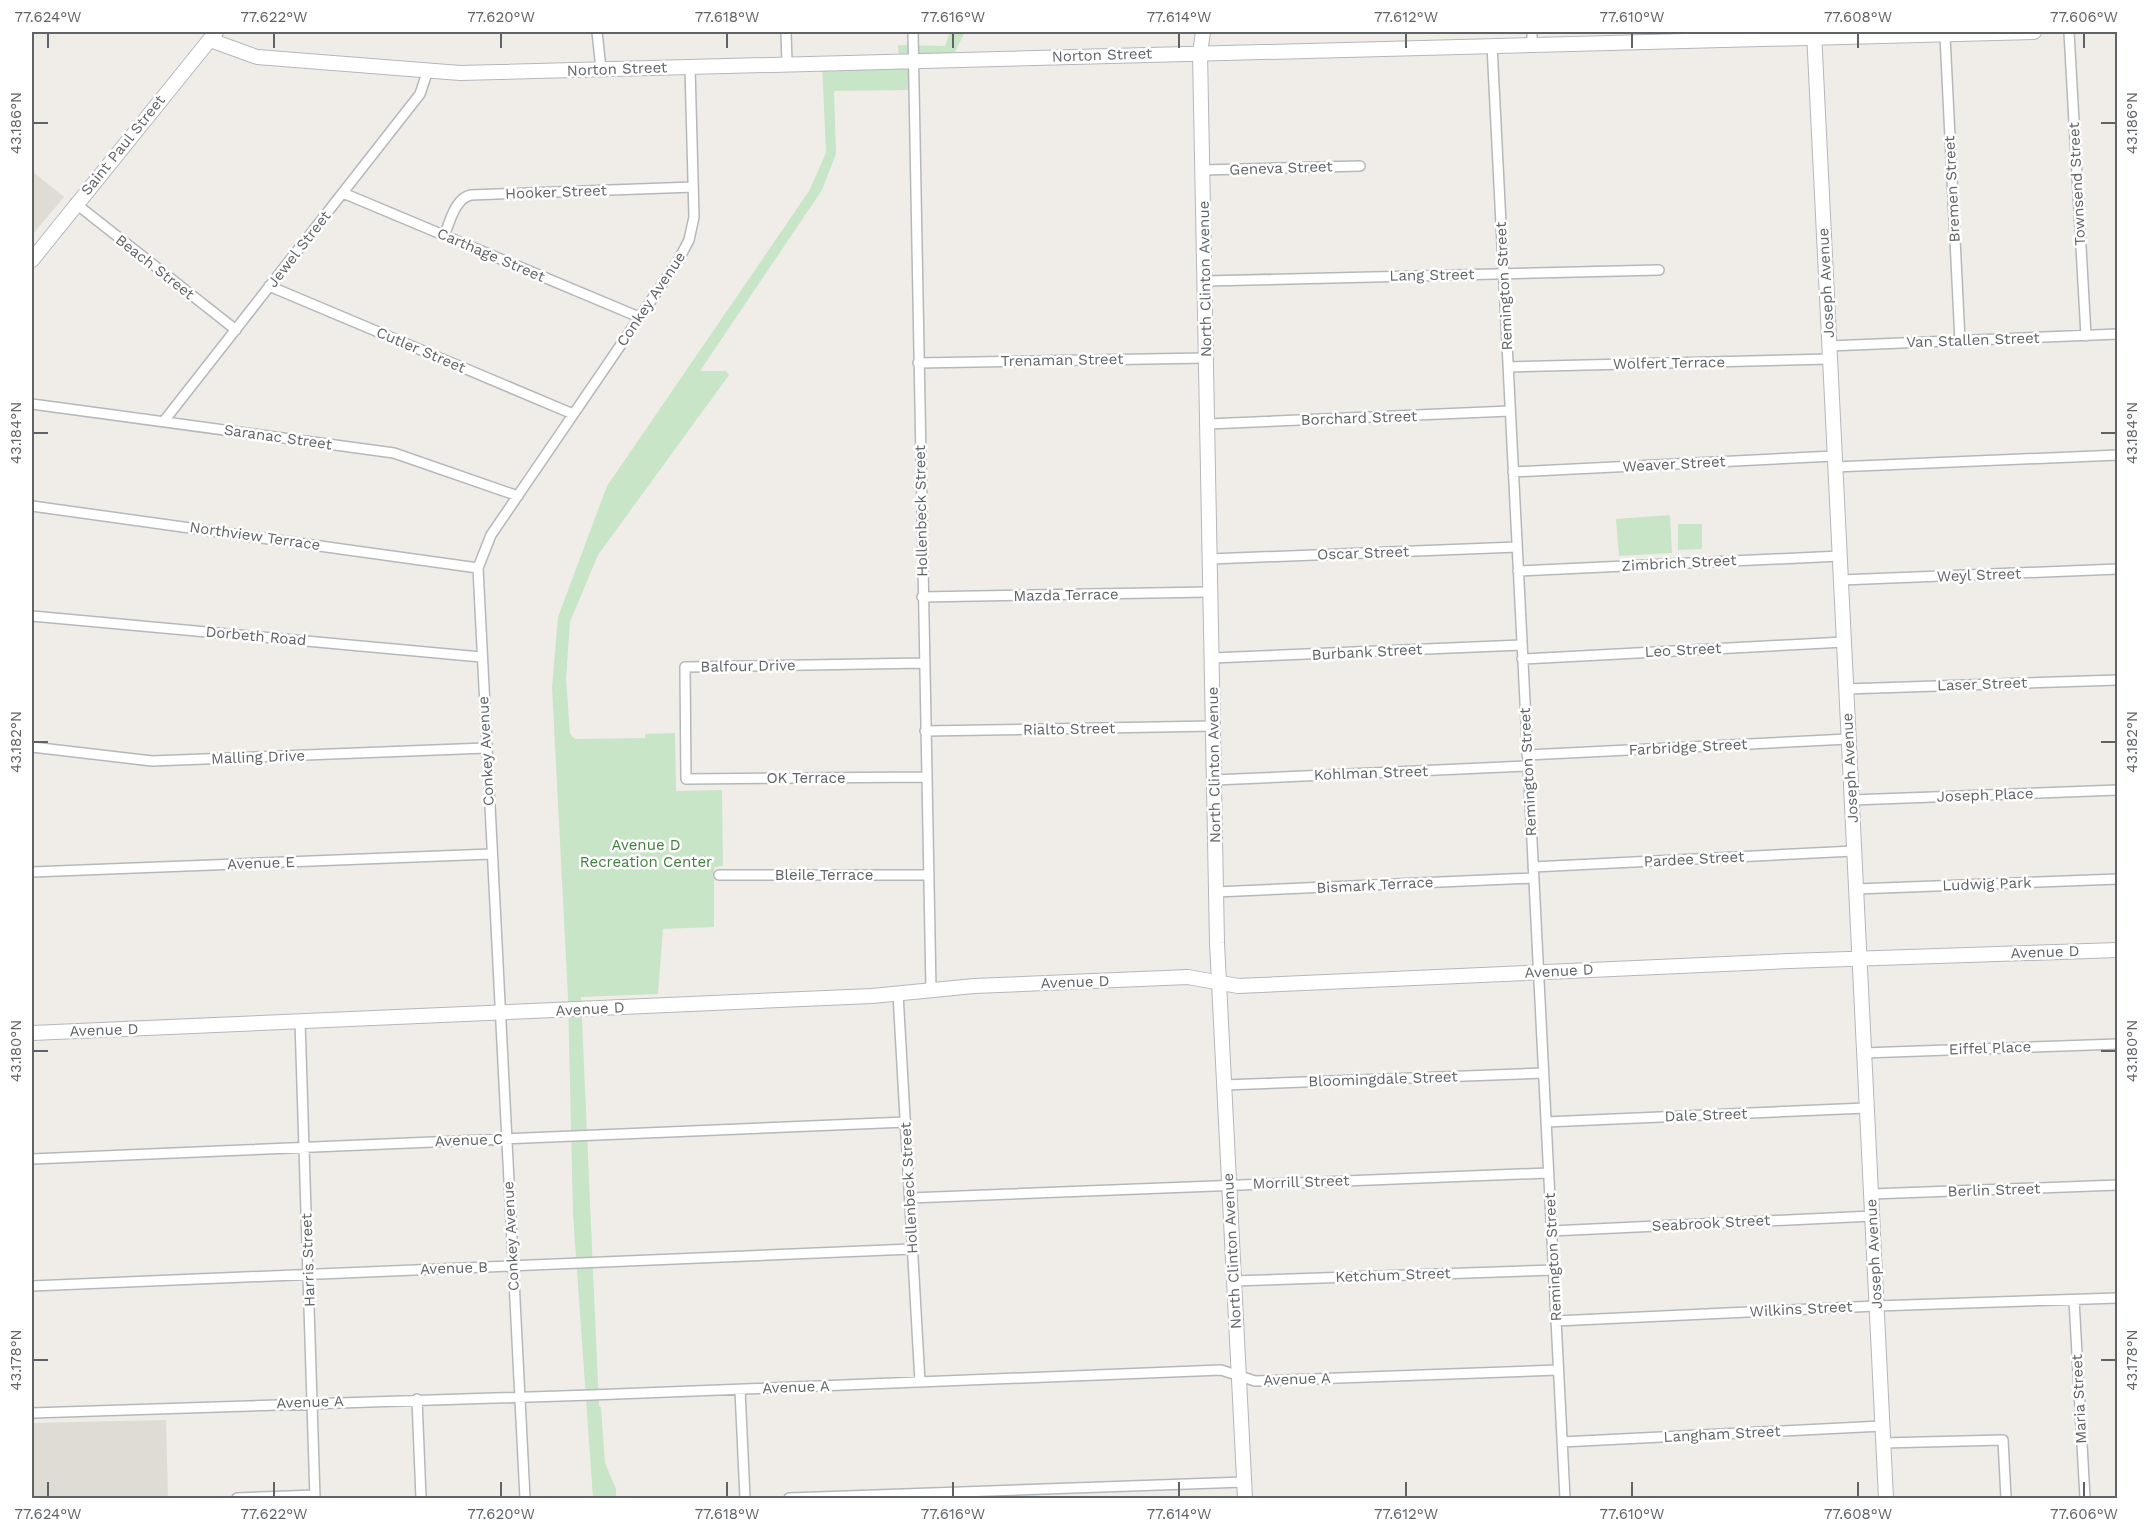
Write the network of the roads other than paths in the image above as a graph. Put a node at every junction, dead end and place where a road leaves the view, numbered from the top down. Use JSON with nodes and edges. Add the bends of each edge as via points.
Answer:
{"nodes":[{"id":1,"x":597,"y":32,"type":"edge"},
{"id":2,"x":786,"y":32,"type":"edge"},
{"id":3,"x":913,"y":32,"type":"edge"},
{"id":4,"x":1203,"y":32,"type":"edge"},
{"id":5,"x":2034,"y":32,"type":"edge"},
{"id":6,"x":2068,"y":32,"type":"edge"},
{"id":7,"x":210,"y":34,"type":"edge"},
{"id":8,"x":1941,"y":34,"type":"edge"},
{"id":9,"x":1814,"y":35,"type":"edge"},
{"id":10,"x":1532,"y":38,"type":"edge"},
{"id":11,"x":1492,"y":45,"type":"junction"},
{"id":12,"x":1200,"y":53,"type":"junction"},
{"id":13,"x":912,"y":61,"type":"junction"},
{"id":14,"x":787,"y":63,"type":"junction"},
{"id":15,"x":690,"y":67,"type":"junction"},
{"id":16,"x":601,"y":69,"type":"junction"},
{"id":17,"x":427,"y":73,"type":"junction"},
{"id":18,"x":1360,"y":166,"type":"dead end"},
{"id":19,"x":1202,"y":170,"type":"junction"},
{"id":20,"x":693,"y":188,"type":"junction"},
{"id":21,"x":343,"y":193,"type":"junction"},
{"id":22,"x":75,"y":203,"type":"junction"},
{"id":23,"x":444,"y":236,"type":"junction"},
{"id":24,"x":32,"y":260,"type":"edge"},
{"id":25,"x":1659,"y":270,"type":"dead end"},
{"id":26,"x":1503,"y":274,"type":"junction"},
{"id":27,"x":1205,"y":280,"type":"junction"},
{"id":28,"x":269,"y":286,"type":"junction"},
{"id":29,"x":639,"y":316,"type":"junction"},
{"id":30,"x":236,"y":330,"type":"junction"},
{"id":31,"x":2118,"y":334,"type":"edge"},
{"id":32,"x":2086,"y":336,"type":"junction"},
{"id":33,"x":1960,"y":341,"type":"junction"},
{"id":34,"x":1829,"y":352,"type":"junction"},
{"id":35,"x":1206,"y":358,"type":"junction"},
{"id":36,"x":918,"y":363,"type":"junction"},
{"id":37,"x":1508,"y":367,"type":"junction"},
{"id":38,"x":32,"y":404,"type":"edge"},
{"id":39,"x":1510,"y":411,"type":"junction"},
{"id":40,"x":573,"y":414,"type":"junction"},
{"id":41,"x":164,"y":422,"type":"junction"},
{"id":42,"x":1208,"y":424,"type":"junction"},
{"id":43,"x":2118,"y":456,"type":"edge"},
{"id":44,"x":1835,"y":461,"type":"junction"},
{"id":45,"x":1513,"y":472,"type":"junction"},
{"id":46,"x":518,"y":496,"type":"junction"},
{"id":47,"x":32,"y":506,"type":"edge"},
{"id":48,"x":1517,"y":548,"type":"junction"},
{"id":49,"x":1840,"y":556,"type":"junction"},
{"id":50,"x":1210,"y":559,"type":"junction"},
{"id":51,"x":478,"y":568,"type":"junction"},
{"id":52,"x":2118,"y":569,"type":"edge"},
{"id":53,"x":1518,"y":571,"type":"junction"},
{"id":54,"x":1841,"y":580,"type":"junction"},
{"id":55,"x":1210,"y":592,"type":"junction"},
{"id":56,"x":922,"y":597,"type":"junction"},
{"id":57,"x":32,"y":616,"type":"edge"},
{"id":58,"x":1844,"y":642,"type":"junction"},
{"id":59,"x":1522,"y":645,"type":"junction"},
{"id":60,"x":481,"y":657,"type":"junction"},
{"id":61,"x":1212,"y":658,"type":"junction"},
{"id":62,"x":1522,"y":658,"type":"junction"},
{"id":63,"x":924,"y":663,"type":"junction"},
{"id":64,"x":2118,"y":680,"type":"edge"},
{"id":65,"x":1846,"y":690,"type":"junction"},
{"id":66,"x":1213,"y":726,"type":"junction"},
{"id":67,"x":925,"y":731,"type":"junction"},
{"id":68,"x":1848,"y":739,"type":"junction"},
{"id":69,"x":32,"y":747,"type":"edge"},
{"id":70,"x":486,"y":748,"type":"junction"},
{"id":71,"x":1527,"y":755,"type":"junction"},
{"id":72,"x":1528,"y":766,"type":"junction"},
{"id":73,"x":926,"y":777,"type":"junction"},
{"id":74,"x":686,"y":779,"type":"joint"},
{"id":75,"x":1214,"y":780,"type":"junction"},
{"id":76,"x":2118,"y":790,"type":"edge"},
{"id":77,"x":1851,"y":800,"type":"junction"},
{"id":78,"x":1854,"y":851,"type":"junction"},
{"id":79,"x":491,"y":854,"type":"junction"},
{"id":80,"x":1533,"y":867,"type":"junction"},
{"id":81,"x":32,"y":872,"type":"edge"},
{"id":82,"x":719,"y":875,"type":"dead end"},
{"id":83,"x":928,"y":875,"type":"junction"},
{"id":84,"x":1533,"y":878,"type":"junction"},
{"id":85,"x":2118,"y":879,"type":"edge"},
{"id":86,"x":1856,"y":890,"type":"junction"},
{"id":87,"x":1216,"y":892,"type":"junction"},
{"id":88,"x":2118,"y":950,"type":"edge"},
{"id":89,"x":1859,"y":958,"type":"junction"},
{"id":90,"x":1538,"y":972,"type":"junction"},
{"id":91,"x":1219,"y":982,"type":"junction"},
{"id":92,"x":931,"y":990,"type":"junction"},
{"id":93,"x":898,"y":994,"type":"junction"},
{"id":94,"x":500,"y":1013,"type":"junction"},
{"id":95,"x":300,"y":1021,"type":"junction"},
{"id":96,"x":32,"y":1033,"type":"edge"},
{"id":97,"x":2118,"y":1044,"type":"edge"},
{"id":98,"x":1863,"y":1053,"type":"junction"},
{"id":99,"x":1543,"y":1073,"type":"junction"},
{"id":100,"x":1224,"y":1085,"type":"junction"},
{"id":101,"x":1866,"y":1108,"type":"junction"},
{"id":102,"x":906,"y":1122,"type":"junction"},
{"id":103,"x":1546,"y":1122,"type":"junction"},
{"id":104,"x":506,"y":1139,"type":"junction"},
{"id":105,"x":305,"y":1147,"type":"junction"},
{"id":106,"x":32,"y":1159,"type":"edge"},
{"id":107,"x":1548,"y":1173,"type":"junction"},
{"id":108,"x":1229,"y":1184,"type":"junction"},
{"id":109,"x":2118,"y":1185,"type":"edge"},
{"id":110,"x":1871,"y":1194,"type":"junction"},
{"id":111,"x":910,"y":1197,"type":"junction"},
{"id":112,"x":1872,"y":1216,"type":"junction"},
{"id":113,"x":1551,"y":1231,"type":"junction"},
{"id":114,"x":912,"y":1249,"type":"junction"},
{"id":115,"x":512,"y":1265,"type":"junction"},
{"id":116,"x":1553,"y":1270,"type":"junction"},
{"id":117,"x":309,"y":1274,"type":"junction"},
{"id":118,"x":1233,"y":1281,"type":"junction"},
{"id":119,"x":32,"y":1286,"type":"edge"},
{"id":120,"x":2118,"y":1298,"type":"edge"},
{"id":121,"x":2074,"y":1300,"type":"junction"},
{"id":122,"x":1876,"y":1306,"type":"junction"},
{"id":123,"x":1556,"y":1321,"type":"junction"},
{"id":124,"x":1558,"y":1370,"type":"junction"},
{"id":125,"x":1238,"y":1375,"type":"junction"},
{"id":126,"x":920,"y":1382,"type":"junction"},
{"id":127,"x":740,"y":1390,"type":"junction"},
{"id":128,"x":519,"y":1396,"type":"junction"},
{"id":129,"x":417,"y":1399,"type":"junction"},
{"id":130,"x":312,"y":1402,"type":"junction"},
{"id":131,"x":32,"y":1413,"type":"edge"},
{"id":132,"x":1882,"y":1426,"type":"junction"},
{"id":133,"x":1562,"y":1442,"type":"junction"},
{"id":134,"x":1883,"y":1443,"type":"junction"},
{"id":135,"x":1244,"y":1482,"type":"junction"},
{"id":136,"x":315,"y":1497,"type":"edge"},
{"id":137,"x":886,"y":1497,"type":"edge"},
{"id":138,"x":237,"y":1498,"type":"edge"},
{"id":139,"x":422,"y":1498,"type":"edge"},
{"id":140,"x":525,"y":1498,"type":"edge"},
{"id":141,"x":745,"y":1498,"type":"edge"},
{"id":142,"x":789,"y":1498,"type":"edge"},
{"id":143,"x":1245,"y":1498,"type":"edge"},
{"id":144,"x":1565,"y":1498,"type":"edge"},
{"id":145,"x":1886,"y":1498,"type":"edge"},
{"id":146,"x":2006,"y":1498,"type":"edge"},
{"id":147,"x":2085,"y":1498,"type":"edge"}],
"edges":[{"from":1,"to":16,"type":"street"},
{"from":2,"to":14,"type":"street"},
{"from":3,"to":13,"type":"street","name":"Hollenbeck Street"},
{"from":4,"to":12,"type":"street","name":"North Clinton Avenue"},
{"from":5,"to":8,"type":"street","name":"Norton Street"},
{"from":6,"to":32,"type":"street","name":"Townsend Street"},
{"from":7,"to":17,"type":"street","name":"Norton Street","via":[[257,57]]},
{"from":7,"to":22,"type":"street","name":"Saint Paul Street"},
{"from":8,"to":9,"type":"street","name":"Norton Street"},
{"from":8,"to":33,"type":"street","name":"Bremen Street"},
{"from":9,"to":10,"type":"street","name":"Norton Street"},
{"from":9,"to":34,"type":"street","name":"Joseph Avenue"},
{"from":10,"to":11,"type":"street","name":"Norton Street"},
{"from":11,"to":12,"type":"street","name":"Norton Street"},
{"from":11,"to":26,"type":"street","name":"Remington Street"},
{"from":12,"to":13,"type":"street","name":"Norton Street"},
{"from":12,"to":19,"type":"street","name":"North Clinton Avenue"},
{"from":13,"to":14,"type":"street","name":"Norton Street"},
{"from":13,"to":36,"type":"street","name":"Hollenbeck Street"},
{"from":14,"to":15,"type":"street","name":"Norton Street"},
{"from":15,"to":16,"type":"street","name":"Norton Street"},
{"from":15,"to":20,"type":"street","name":"Conkey Avenue"},
{"from":16,"to":17,"type":"street","name":"Norton Street"},
{"from":17,"to":21,"type":"street","name":"Jewel Street","via":[[420,94]]},
{"from":18,"to":19,"type":"street","name":"Geneva Street"},
{"from":19,"to":27,"type":"street","name":"North Clinton Avenue"},
{"from":20,"to":23,"type":"street","name":"Hooker Street","via":[[471,195],[460,200]]},
{"from":20,"to":29,"type":"street","name":"Conkey Avenue","via":[[694,217],[689,240]]},
{"from":21,"to":23,"type":"street","name":"Carthage Street"},
{"from":21,"to":28,"type":"street","name":"Jewel Street"},
{"from":22,"to":24,"type":"street","name":"Saint Paul Street"},
{"from":22,"to":30,"type":"street","name":"Beach Street"},
{"from":23,"to":29,"type":"street","name":"Carthage Street"},
{"from":25,"to":26,"type":"street","name":"Lang Street"},
{"from":26,"to":27,"type":"street","name":"Lang Street"},
{"from":26,"to":37,"type":"street","name":"Remington Street"},
{"from":27,"to":35,"type":"street","name":"North Clinton Avenue"},
{"from":28,"to":30,"type":"street","name":"Jewel Street"},
{"from":28,"to":40,"type":"street","name":"Cutler Street"},
{"from":29,"to":40,"type":"street","name":"Conkey Avenue"},
{"from":30,"to":41,"type":"street","name":"Jewel Street"},
{"from":31,"to":32,"type":"street","name":"Van Stallen Street"},
{"from":32,"to":33,"type":"street","name":"Van Stallen Street"},
{"from":33,"to":34,"type":"street","name":"Van Stallen Street"},
{"from":34,"to":37,"type":"street","name":"Wolfert Terrace"},
{"from":34,"to":44,"type":"street","name":"Joseph Avenue"},
{"from":35,"to":36,"type":"street","name":"Trenaman Street"},
{"from":35,"to":42,"type":"street","name":"North Clinton Avenue"},
{"from":36,"to":56,"type":"street","name":"Hollenbeck Street"},
{"from":37,"to":39,"type":"street","name":"Remington Street"},
{"from":38,"to":41,"type":"street","name":"Saranac Street"},
{"from":39,"to":42,"type":"street","name":"Borchard Street"},
{"from":39,"to":45,"type":"street","name":"Remington Street"},
{"from":40,"to":46,"type":"street","name":"Conkey Avenue"},
{"from":41,"to":46,"type":"street","name":"Saranac Street","via":[[394,453]]},
{"from":42,"to":50,"type":"street","name":"North Clinton Avenue"},
{"from":43,"to":44,"type":"street","name":"Weaver Street"},
{"from":44,"to":45,"type":"street","name":"Weaver Street"},
{"from":44,"to":49,"type":"street","name":"Joseph Avenue"},
{"from":45,"to":48,"type":"street","name":"Remington Street"},
{"from":46,"to":51,"type":"street","name":"Conkey Avenue","via":[[491,535]]},
{"from":47,"to":51,"type":"street","name":"Northview Terrace"},
{"from":48,"to":50,"type":"street","name":"Oscar Street"},
{"from":48,"to":53,"type":"street","name":"Remington Street"},
{"from":49,"to":53,"type":"street","name":"Zimbrich Street"},
{"from":49,"to":54,"type":"street","name":"Joseph Avenue"},
{"from":50,"to":55,"type":"street","name":"North Clinton Avenue"},
{"from":51,"to":60,"type":"street","name":"Conkey Avenue"},
{"from":52,"to":54,"type":"street","name":"Weyl Street"},
{"from":53,"to":59,"type":"street","name":"Remington Street"},
{"from":54,"to":58,"type":"street","name":"Joseph Avenue"},
{"from":55,"to":56,"type":"street","name":"Mazda Terrace"},
{"from":55,"to":61,"type":"street","name":"North Clinton Avenue"},
{"from":56,"to":63,"type":"street","name":"Hollenbeck Street"},
{"from":57,"to":60,"type":"street","name":"Dorbeth Road"},
{"from":58,"to":62,"type":"street","name":"Leo Street"},
{"from":58,"to":65,"type":"street","name":"Joseph Avenue"},
{"from":59,"to":61,"type":"street","name":"Burbank Street"},
{"from":59,"to":62,"type":"street","name":"Remington Street"},
{"from":60,"to":70,"type":"street","name":"Conkey Avenue"},
{"from":61,"to":66,"type":"street","name":"North Clinton Avenue"},
{"from":62,"to":71,"type":"street","name":"Remington Street"},
{"from":63,"to":67,"type":"street","name":"Hollenbeck Street"},
{"from":63,"to":74,"type":"street","name":"Balfour Drive","via":[[685,667]]},
{"from":64,"to":65,"type":"street","name":"Laser Street"},
{"from":65,"to":68,"type":"street","name":"Joseph Avenue"},
{"from":66,"to":67,"type":"street","name":"Rialto Street"},
{"from":66,"to":75,"type":"street","name":"North Clinton Avenue"},
{"from":67,"to":73,"type":"street","name":"Hollenbeck Street"},
{"from":68,"to":71,"type":"street","name":"Farbridge Street"},
{"from":68,"to":77,"type":"street","name":"Joseph Avenue"},
{"from":69,"to":70,"type":"street","name":"Malling Drive","via":[[152,761]]},
{"from":70,"to":79,"type":"street","name":"Conkey Avenue"},
{"from":71,"to":72,"type":"street","name":"Remington Street"},
{"from":72,"to":75,"type":"street","name":"Kohlman Street"},
{"from":72,"to":80,"type":"street","name":"Remington Street"},
{"from":73,"to":74,"type":"street","name":"OK Terrace"},
{"from":73,"to":83,"type":"street","name":"Hollenbeck Street"},
{"from":75,"to":87,"type":"street","name":"North Clinton Avenue"},
{"from":76,"to":77,"type":"street","name":"Joseph Place"},
{"from":77,"to":78,"type":"street","name":"Joseph Avenue"},
{"from":78,"to":80,"type":"street","name":"Pardee Street"},
{"from":78,"to":86,"type":"street","name":"Joseph Avenue"},
{"from":79,"to":81,"type":"street","name":"Avenue E"},
{"from":79,"to":94,"type":"street","name":"Conkey Avenue"},
{"from":80,"to":84,"type":"street","name":"Remington Street"},
{"from":82,"to":83,"type":"street","name":"Bleile Terrace"},
{"from":83,"to":92,"type":"street","name":"Hollenbeck Street"},
{"from":84,"to":87,"type":"street","name":"Bismark Terrace"},
{"from":84,"to":90,"type":"street","name":"Remington Street"},
{"from":85,"to":86,"type":"street","name":"Ludwig Park"},
{"from":86,"to":89,"type":"street","name":"Joseph Avenue"},
{"from":87,"to":91,"type":"street","name":"North Clinton Avenue"},
{"from":88,"to":89,"type":"street","name":"Avenue D"},
{"from":89,"to":90,"type":"street","name":"Avenue D"},
{"from":89,"to":98,"type":"street","name":"Joseph Avenue"},
{"from":90,"to":91,"type":"street","name":"Avenue D","via":[[1238,986]]},
{"from":90,"to":99,"type":"street","name":"Remington Street"},
{"from":91,"to":92,"type":"street","name":"Avenue D","via":[[1188,977]]},
{"from":91,"to":100,"type":"street","name":"North Clinton Avenue"},
{"from":92,"to":93,"type":"street","name":"Avenue D"},
{"from":93,"to":94,"type":"street","name":"Avenue D"},
{"from":93,"to":102,"type":"street","name":"Hollenbeck Street"},
{"from":94,"to":95,"type":"street","name":"Avenue D"},
{"from":94,"to":104,"type":"street","name":"Conkey Avenue"},
{"from":95,"to":96,"type":"street","name":"Avenue D"},
{"from":95,"to":105,"type":"street","name":"Harris Street"},
{"from":97,"to":98,"type":"street","name":"Eiffel Place"},
{"from":98,"to":101,"type":"street","name":"Joseph Avenue"},
{"from":99,"to":100,"type":"street","name":"Bloomingdale Street"},
{"from":99,"to":103,"type":"street","name":"Remington Street"},
{"from":100,"to":108,"type":"street","name":"North Clinton Avenue"},
{"from":101,"to":103,"type":"street","name":"Dale Street"},
{"from":101,"to":110,"type":"street","name":"Joseph Avenue"},
{"from":102,"to":104,"type":"street","name":"Avenue C"},
{"from":102,"to":111,"type":"street","name":"Hollenbeck Street"},
{"from":103,"to":107,"type":"street","name":"Remington Street"},
{"from":104,"to":105,"type":"street","name":"Avenue C"},
{"from":104,"to":115,"type":"street","name":"Conkey Avenue"},
{"from":105,"to":106,"type":"street","name":"Avenue C"},
{"from":105,"to":117,"type":"street","name":"Harris Street"},
{"from":107,"to":108,"type":"street","name":"Morrill Street"},
{"from":107,"to":113,"type":"street","name":"Remington Street"},
{"from":108,"to":111,"type":"street","name":"Morrill Street"},
{"from":108,"to":118,"type":"street","name":"North Clinton Avenue"},
{"from":109,"to":110,"type":"street","name":"Berlin Street"},
{"from":110,"to":112,"type":"street","name":"Joseph Avenue"},
{"from":111,"to":114,"type":"street","name":"Hollenbeck Street"},
{"from":112,"to":113,"type":"street","name":"Seabrook Street"},
{"from":112,"to":122,"type":"street","name":"Joseph Avenue"},
{"from":113,"to":116,"type":"street","name":"Remington Street"},
{"from":114,"to":115,"type":"street","name":"Avenue B"},
{"from":114,"to":126,"type":"street","name":"Hollenbeck Street"},
{"from":115,"to":117,"type":"street","name":"Avenue B"},
{"from":115,"to":128,"type":"street","name":"Conkey Avenue"},
{"from":116,"to":118,"type":"street","name":"Ketchum Street"},
{"from":116,"to":123,"type":"street","name":"Remington Street"},
{"from":117,"to":119,"type":"street","name":"Avenue B"},
{"from":117,"to":130,"type":"street","name":"Harris Street"},
{"from":118,"to":125,"type":"street","name":"North Clinton Avenue"},
{"from":120,"to":121,"type":"street","name":"Wilkins Street"},
{"from":121,"to":122,"type":"street","name":"Wilkins Street"},
{"from":121,"to":147,"type":"street","name":"Maria Street"},
{"from":122,"to":123,"type":"street","name":"Wilkins Street"},
{"from":122,"to":132,"type":"street","name":"Joseph Avenue"},
{"from":123,"to":124,"type":"street","name":"Remington Street"},
{"from":124,"to":125,"type":"street","name":"Avenue A","via":[[1256,1380]]},
{"from":124,"to":133,"type":"street","name":"Remington Street"},
{"from":125,"to":126,"type":"street","name":"Avenue A","via":[[1221,1370]]},
{"from":125,"to":135,"type":"street","name":"North Clinton Avenue"},
{"from":126,"to":127,"type":"street","name":"Avenue A"},
{"from":127,"to":128,"type":"street","name":"Avenue A"},
{"from":127,"to":141,"type":"street"},
{"from":128,"to":129,"type":"street","name":"Avenue A"},
{"from":128,"to":140,"type":"street","name":"Conkey Avenue"},
{"from":129,"to":130,"type":"street","name":"Avenue A"},
{"from":129,"to":139,"type":"street"},
{"from":130,"to":131,"type":"street","name":"Avenue A"},
{"from":130,"to":136,"type":"street","name":"Harris Street"},
{"from":132,"to":133,"type":"street","name":"Langham Street"},
{"from":132,"to":134,"type":"street","name":"Joseph Avenue"},
{"from":133,"to":144,"type":"street","name":"Remington Street"},
{"from":134,"to":145,"type":"street","name":"Joseph Avenue"},
{"from":134,"to":146,"type":"street","via":[[2003,1440]]},
{"from":135,"to":137,"type":"street"},
{"from":135,"to":143,"type":"street","name":"North Clinton Avenue"},
{"from":136,"to":138,"type":"street"},
{"from":137,"to":142,"type":"street"}]}
